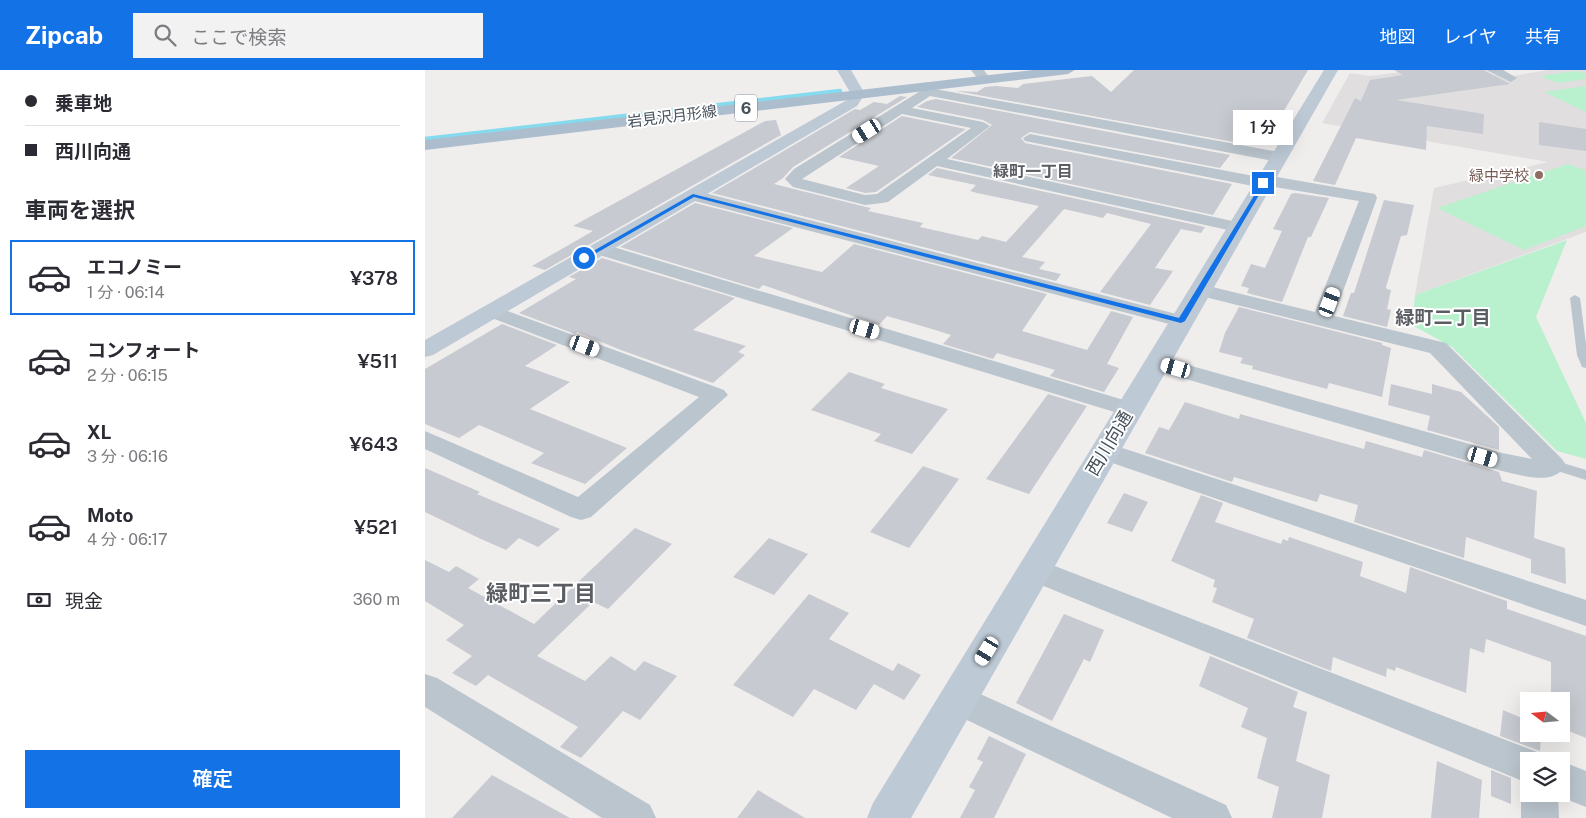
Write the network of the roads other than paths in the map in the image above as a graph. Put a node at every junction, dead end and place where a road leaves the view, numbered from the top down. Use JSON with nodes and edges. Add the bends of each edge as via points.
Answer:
{"nodes":[{"id":1,"x":844,"y":70,"type":"edge"},
{"id":2,"x":1067,"y":70,"type":"edge"},
{"id":3,"x":1331,"y":70,"type":"edge"},
{"id":4,"x":1492,"y":70,"type":"edge"},
{"id":5,"x":981,"y":75,"type":"edge"},
{"id":6,"x":1511,"y":78,"type":"dead end"},
{"id":7,"x":929,"y":89,"type":"junction"},
{"id":8,"x":858,"y":94,"type":"junction"},
{"id":9,"x":900,"y":110,"type":"junction"},
{"id":10,"x":1029,"y":138,"type":"dead end"},
{"id":11,"x":425,"y":146,"type":"edge"},
{"id":12,"x":1279,"y":157,"type":"junction"},
{"id":13,"x":936,"y":161,"type":"junction"},
{"id":14,"x":1264,"y":181,"type":"junction"},
{"id":15,"x":693,"y":195,"type":"junction"},
{"id":16,"x":1237,"y":227,"type":"junction"},
{"id":17,"x":600,"y":249,"type":"junction"},
{"id":18,"x":1200,"y":290,"type":"junction"},
{"id":19,"x":1575,"y":298,"type":"dead end"},
{"id":20,"x":491,"y":311,"type":"junction"},
{"id":21,"x":1323,"y":319,"type":"junction"},
{"id":22,"x":1181,"y":321,"type":"junction"},
{"id":23,"x":425,"y":350,"type":"edge"},
{"id":24,"x":1156,"y":363,"type":"junction"},
{"id":25,"x":1586,"y":365,"type":"edge"},
{"id":26,"x":1129,"y":409,"type":"junction"},
{"id":27,"x":425,"y":438,"type":"edge"},
{"id":28,"x":1104,"y":451,"type":"junction"},
{"id":29,"x":1553,"y":466,"type":"junction"},
{"id":30,"x":1586,"y":475,"type":"edge"},
{"id":31,"x":1034,"y":570,"type":"junction"},
{"id":32,"x":1586,"y":613,"type":"edge"},
{"id":33,"x":425,"y":689,"type":"edge"},
{"id":34,"x":958,"y":699,"type":"junction"},
{"id":35,"x":1520,"y":762,"type":"edge"},
{"id":36,"x":1570,"y":783,"type":"edge"},
{"id":37,"x":1586,"y":789,"type":"edge"},
{"id":38,"x":1539,"y":802,"type":"edge"},
{"id":39,"x":637,"y":818,"type":"edge"},
{"id":40,"x":888,"y":818,"type":"edge"},
{"id":41,"x":1213,"y":818,"type":"edge"},
{"id":42,"x":1540,"y":818,"type":"edge"}],
"edges":[{"from":1,"to":8,"type":"street"},
{"from":2,"to":5,"type":"main road","name":"岩見沢月形線","number":"6"},
{"from":3,"to":12,"type":"street","name":"西川向通"},
{"from":4,"to":6,"type":"street"},
{"from":5,"to":7,"type":"main road","name":"岩見沢月形線","number":"6"},
{"from":7,"to":8,"type":"main road","name":"岩見沢月形線","number":"6"},
{"from":7,"to":9,"type":"street"},
{"from":7,"to":12,"type":"street"},
{"from":8,"to":11,"type":"main road","name":"岩見沢月形線","number":"6"},
{"from":8,"to":15,"type":"street","via":[[852,103]]},
{"from":9,"to":13,"type":"street","via":[[983,126]]},
{"from":9,"to":13,"type":"street","via":[[793,179],[799,184],[874,200],[888,196]]},
{"from":10,"to":14,"type":"street"},
{"from":12,"to":14,"type":"street","name":"西川向通"},
{"from":13,"to":16,"type":"street"},
{"from":14,"to":16,"type":"street","name":"西川向通"},
{"from":14,"to":21,"type":"street","via":[[1369,198]]},
{"from":15,"to":17,"type":"street"},
{"from":15,"to":22,"type":"street"},
{"from":16,"to":18,"type":"street","name":"西川向通"},
{"from":17,"to":20,"type":"street"},
{"from":17,"to":26,"type":"street"},
{"from":18,"to":21,"type":"street"},
{"from":18,"to":22,"type":"street","name":"西川向通"},
{"from":19,"to":25,"type":"lane"},
{"from":20,"to":23,"type":"street"},
{"from":20,"to":27,"type":"street","via":[[716,395],[581,510]]},
{"from":21,"to":29,"type":"street","via":[[1438,348]]},
{"from":22,"to":24,"type":"street","name":"西川向通"},
{"from":24,"to":26,"type":"street","name":"西川向通"},
{"from":24,"to":29,"type":"street","via":[[1503,462],[1541,470]]},
{"from":26,"to":28,"type":"street","name":"西川向通"},
{"from":28,"to":31,"type":"street","name":"西川向通"},
{"from":28,"to":32,"type":"street"},
{"from":29,"to":30,"type":"lane"},
{"from":31,"to":34,"type":"street","name":"西川向通"},
{"from":31,"to":35,"type":"street"},
{"from":33,"to":39,"type":"street"},
{"from":34,"to":40,"type":"street","name":"西川向通"},
{"from":34,"to":41,"type":"street"},
{"from":36,"to":37,"type":"street"},
{"from":38,"to":42,"type":"street"}]}
